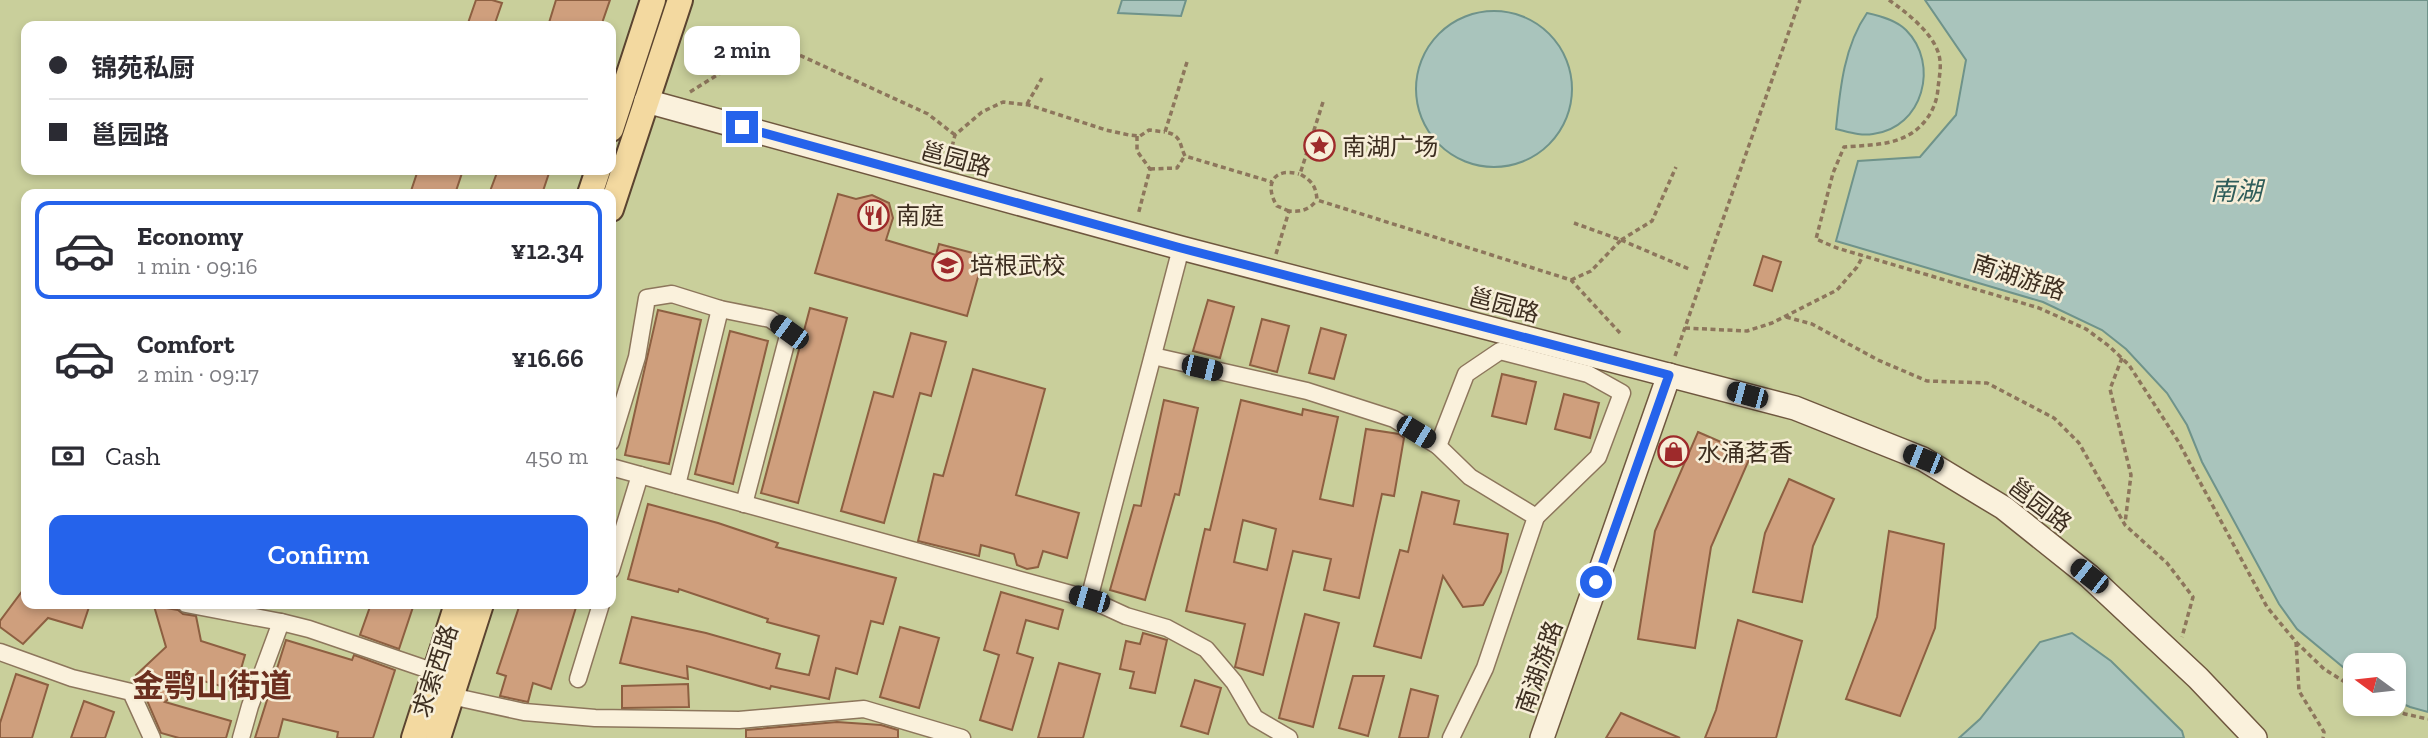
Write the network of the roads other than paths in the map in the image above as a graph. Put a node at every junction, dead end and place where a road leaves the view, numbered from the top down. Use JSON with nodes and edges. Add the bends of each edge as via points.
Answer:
{"nodes":[{"id":1,"x":653,"y":0,"type":"edge"},
{"id":2,"x":680,"y":0,"type":"edge"},
{"id":3,"x":657,"y":104,"type":"junction"},
{"id":4,"x":616,"y":114,"type":"edge"},
{"id":5,"x":616,"y":198,"type":"edge"},
{"id":6,"x":1181,"y":248,"type":"junction"},
{"id":7,"x":720,"y":309,"type":"junction"},
{"id":8,"x":1153,"y":356,"type":"junction"},
{"id":9,"x":1669,"y":375,"type":"junction"},
{"id":10,"x":616,"y":425,"type":"edge"},
{"id":11,"x":1438,"y":446,"type":"junction"},
{"id":12,"x":616,"y":468,"type":"edge"},
{"id":13,"x":640,"y":475,"type":"junction"},
{"id":14,"x":677,"y":485,"type":"junction"},
{"id":15,"x":744,"y":504,"type":"junction"},
{"id":16,"x":1536,"y":517,"type":"junction"},
{"id":17,"x":616,"y":554,"type":"edge"},
{"id":18,"x":1089,"y":599,"type":"junction"},
{"id":19,"x":212,"y":609,"type":"edge"},
{"id":20,"x":455,"y":609,"type":"edge"},
{"id":21,"x":479,"y":609,"type":"edge"},
{"id":22,"x":599,"y":609,"type":"edge"},
{"id":23,"x":281,"y":622,"type":"junction"},
{"id":24,"x":0,"y":652,"type":"edge"},
{"id":25,"x":435,"y":672,"type":"junction"},
{"id":26,"x":578,"y":679,"type":"dead end"},
{"id":27,"x":452,"y":696,"type":"junction"},
{"id":28,"x":152,"y":738,"type":"edge"},
{"id":29,"x":241,"y":738,"type":"edge"},
{"id":30,"x":414,"y":738,"type":"edge"},
{"id":31,"x":438,"y":738,"type":"edge"},
{"id":32,"x":962,"y":738,"type":"edge"},
{"id":33,"x":1289,"y":738,"type":"edge"},
{"id":34,"x":1451,"y":738,"type":"edge"},
{"id":35,"x":1542,"y":738,"type":"edge"},
{"id":36,"x":2255,"y":738,"type":"edge"}],
"edges":[{"from":1,"to":4,"type":"main road"},
{"from":2,"to":3,"type":"main road"},
{"from":3,"to":5,"type":"main road"},
{"from":3,"to":6,"type":"street","name":"邕园路"},
{"from":6,"to":8,"type":"street"},
{"from":6,"to":9,"type":"street","name":"邕园路"},
{"from":7,"to":10,"type":"street","via":[[672,294],[647,298]]},
{"from":7,"to":14,"type":"street"},
{"from":7,"to":15,"type":"street","via":[[770,319],[789,332]]},
{"from":8,"to":11,"type":"street","via":[[1319,395],[1394,419]]},
{"from":8,"to":18,"type":"street"},
{"from":9,"to":35,"type":"street","name":"南湖游路"},
{"from":9,"to":36,"type":"street","name":"邕园路","via":[[1795,408],[1923,459],[2004,509],[2089,576]]},
{"from":11,"to":16,"type":"street","via":[[1470,477]]},
{"from":11,"to":16,"type":"street","via":[[1466,374],[1500,351],[1588,374],[1622,393],[1598,457]]},
{"from":12,"to":13,"type":"street"},
{"from":13,"to":14,"type":"street"},
{"from":13,"to":17,"type":"street"},
{"from":14,"to":15,"type":"street"},
{"from":15,"to":18,"type":"street"},
{"from":16,"to":34,"type":"street","via":[[1485,668]]},
{"from":18,"to":33,"type":"street","via":[[1126,617],[1167,628],[1206,649],[1234,682],[1255,718]]},
{"from":19,"to":23,"type":"street"},
{"from":20,"to":25,"type":"main road","name":"求索西路"},
{"from":21,"to":27,"type":"main road","name":"求索西路"},
{"from":22,"to":26,"type":"street"},
{"from":23,"to":25,"type":"street"},
{"from":23,"to":29,"type":"street"},
{"from":24,"to":28,"type":"street","via":[[72,678],[131,692]]},
{"from":25,"to":30,"type":"main road","name":"求索西路"},
{"from":27,"to":31,"type":"main road","name":"求索西路"},
{"from":27,"to":32,"type":"street","via":[[524,712],[595,718],[739,720],[864,709]]}]}
